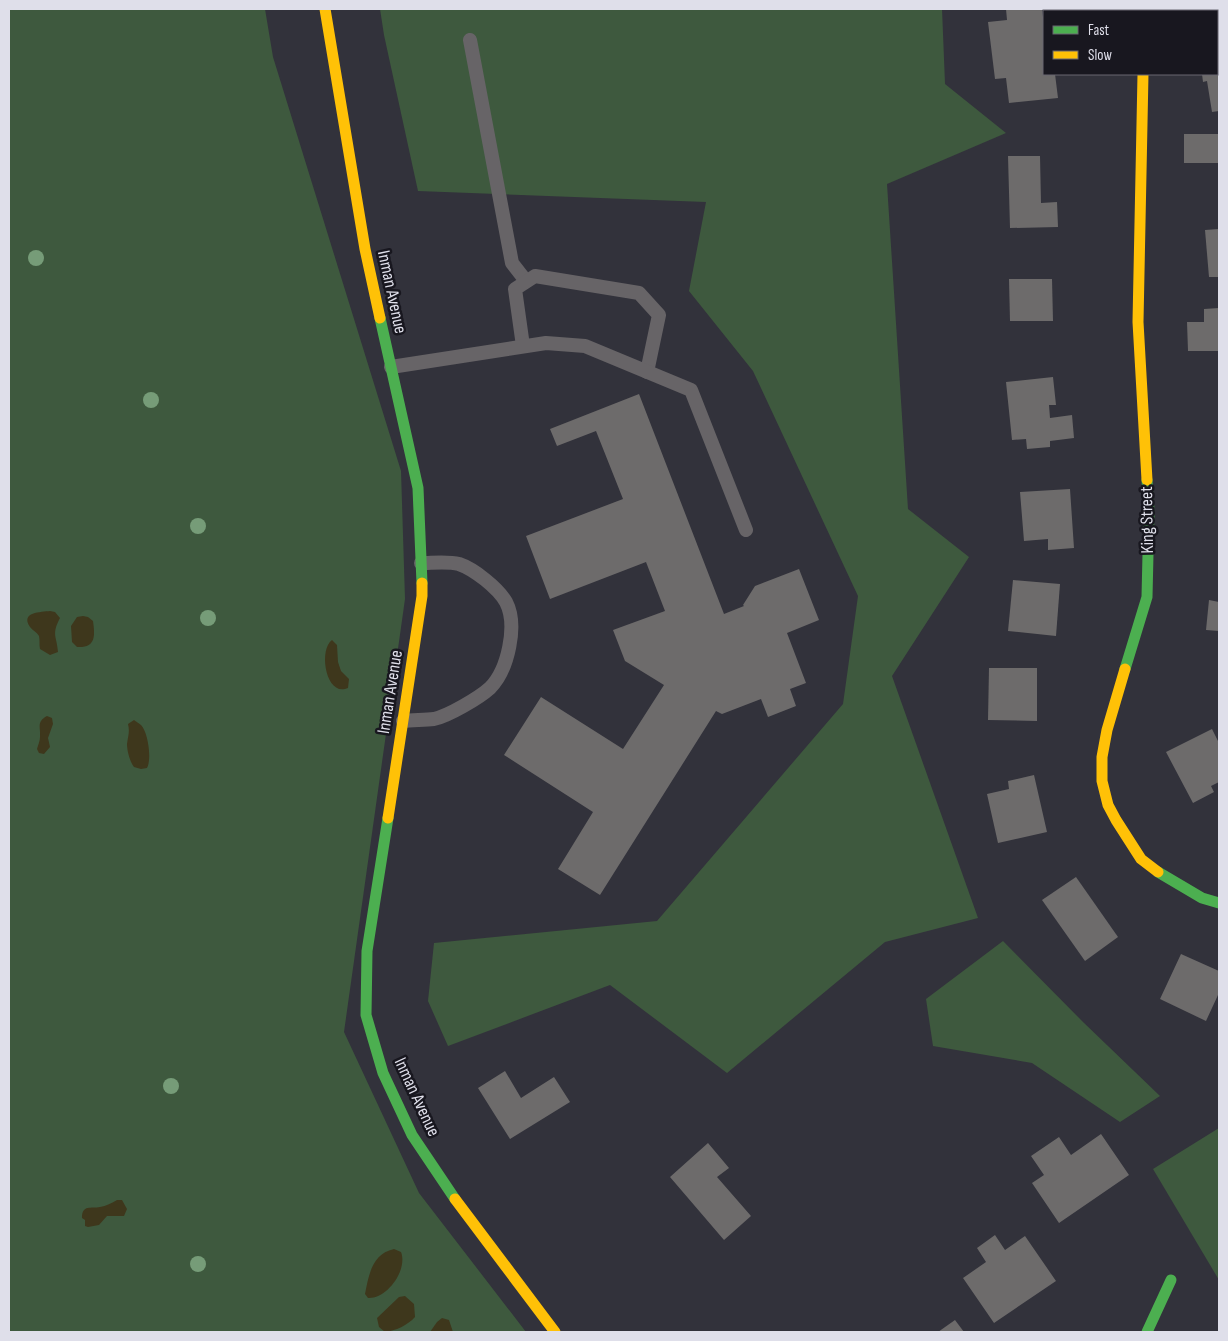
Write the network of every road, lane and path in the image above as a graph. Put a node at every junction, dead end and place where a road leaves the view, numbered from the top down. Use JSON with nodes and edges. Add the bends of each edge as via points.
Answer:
{"nodes":[{"id":1,"x":325,"y":9,"type":"edge"},
{"id":2,"x":470,"y":40,"type":"dead end"},
{"id":3,"x":1144,"y":75,"type":"edge"},
{"id":4,"x":526,"y":281,"type":"junction"},
{"id":5,"x":524,"y":346,"type":"junction"},
{"id":6,"x":391,"y":367,"type":"junction"},
{"id":7,"x":647,"y":372,"type":"junction"},
{"id":8,"x":746,"y":530,"type":"dead end"},
{"id":9,"x":421,"y":563,"type":"junction"},
{"id":10,"x":403,"y":721,"type":"junction"},
{"id":11,"x":1219,"y":903,"type":"edge"},
{"id":12,"x":1172,"y":1280,"type":"dead end"},
{"id":13,"x":556,"y":1332,"type":"edge"},
{"id":14,"x":1147,"y":1332,"type":"edge"}],
"edges":[{"from":1,"to":6,"type":"main road","name":"Inman Avenue","via":[[365,249]]},
{"from":2,"to":4,"type":"lane","via":[[512,263]]},
{"from":3,"to":11,"type":"main road","name":"King Street","via":[[1138,322],[1149,511],[1147,596],[1107,730],[1102,781],[1108,805],[1141,859],[1168,879],[1202,898]]},
{"from":4,"to":5,"type":"lane","via":[[516,289]]},
{"from":4,"to":7,"type":"lane","via":[[535,276],[640,294],[659,316]]},
{"from":5,"to":6,"type":"lane"},
{"from":5,"to":7,"type":"lane","via":[[546,343],[585,346]]},
{"from":6,"to":9,"type":"main road","name":"Inman Avenue","via":[[418,488]]},
{"from":7,"to":8,"type":"lane","via":[[691,390]]},
{"from":9,"to":10,"type":"main road","name":"Inman Avenue","via":[[422,596]]},
{"from":9,"to":10,"type":"lane","via":[[458,564],[485,578],[506,602],[511,624],[509,651],[502,671],[491,687],[471,702],[435,718]]},
{"from":10,"to":13,"type":"main road","name":"Inman Avenue","via":[[367,951],[366,1015],[383,1074],[412,1135],[459,1205]]},
{"from":12,"to":14,"type":"main road"}]}
